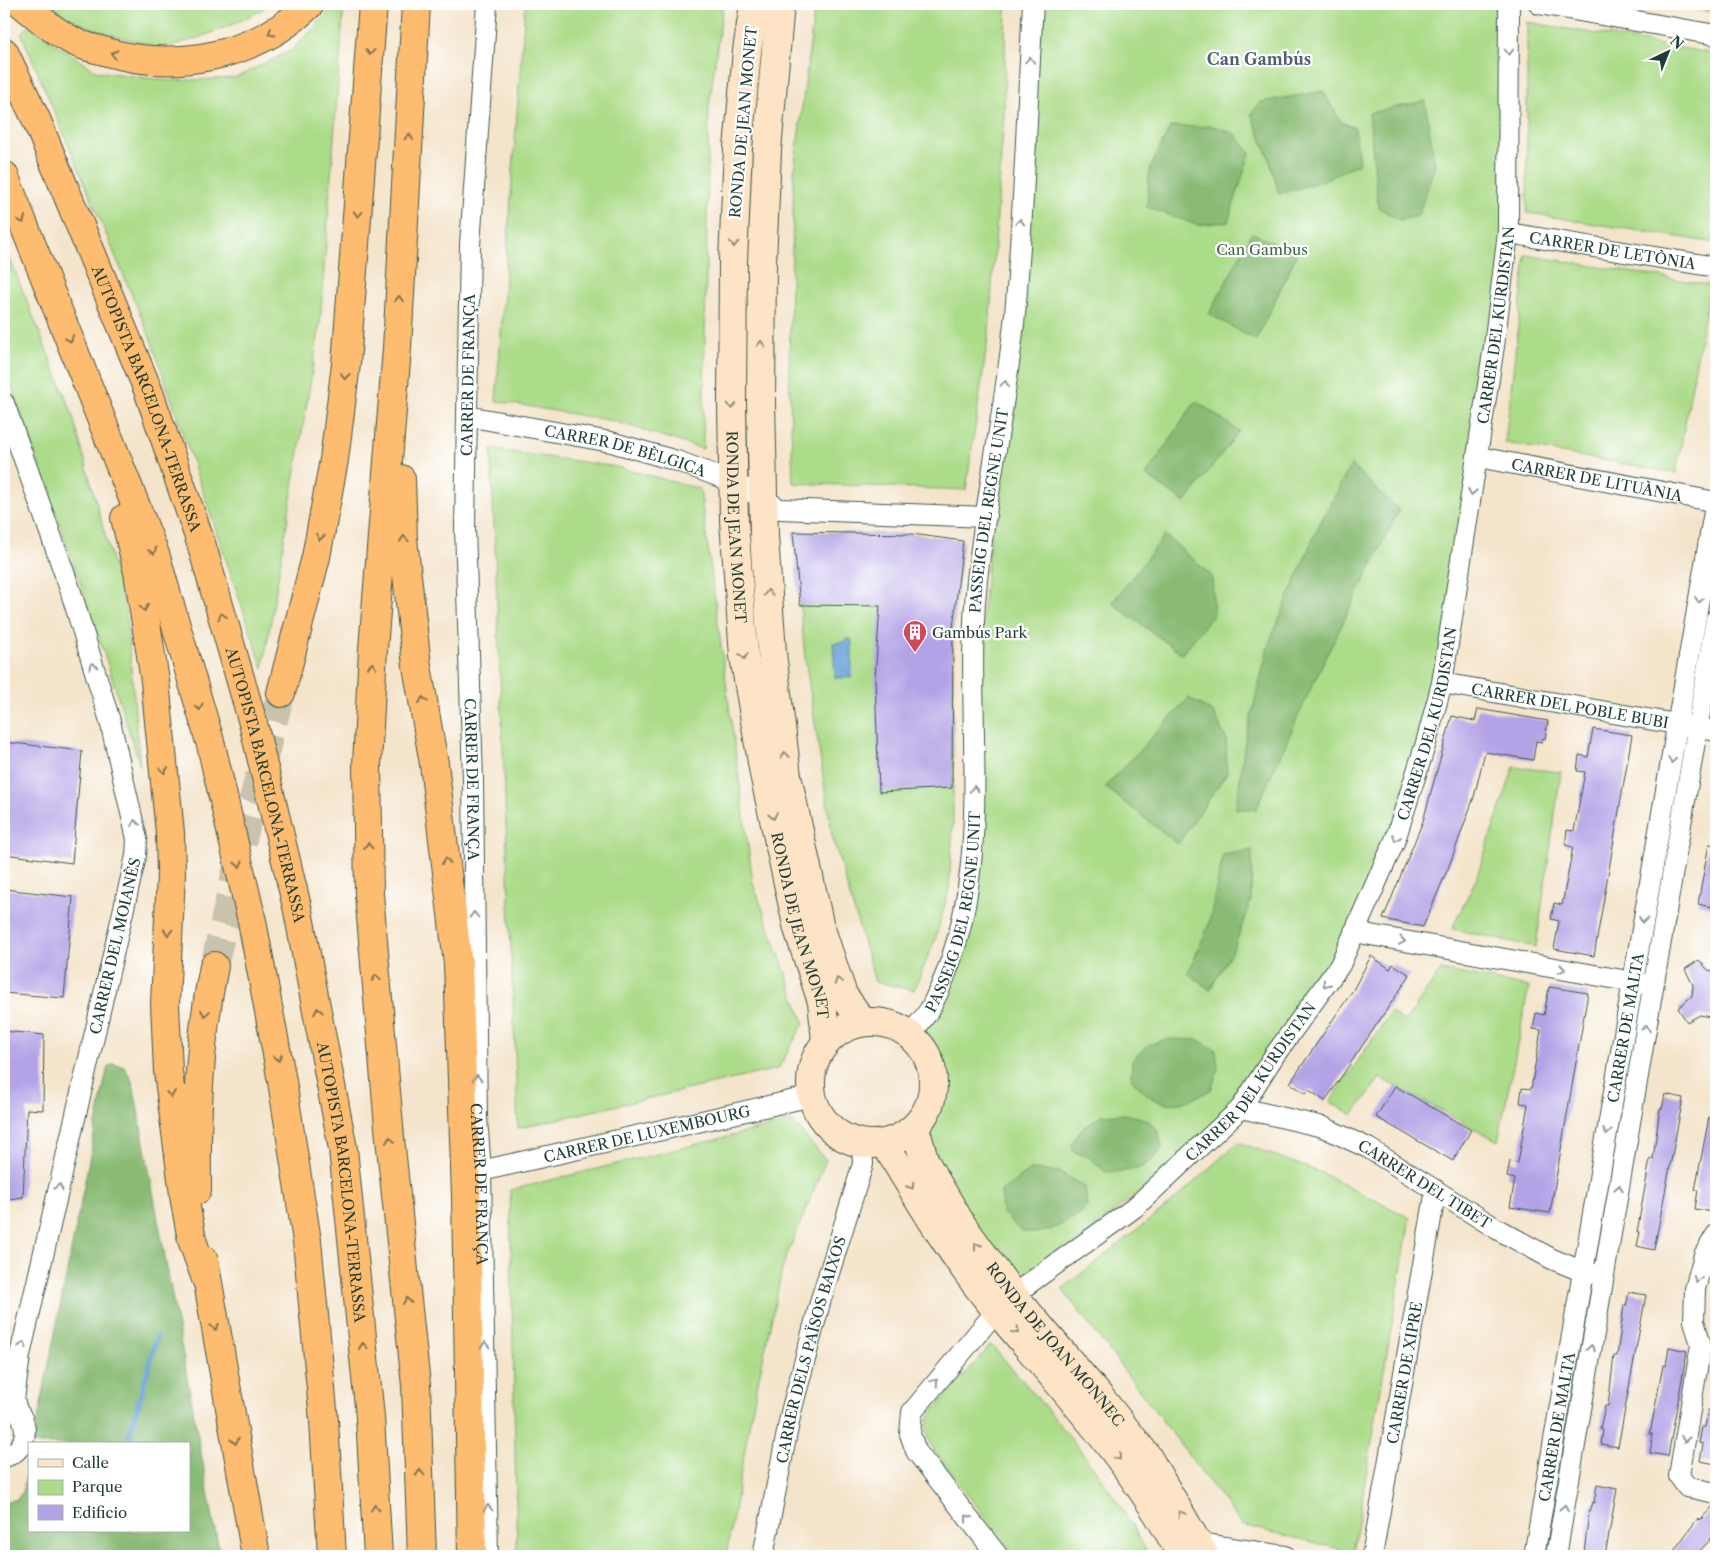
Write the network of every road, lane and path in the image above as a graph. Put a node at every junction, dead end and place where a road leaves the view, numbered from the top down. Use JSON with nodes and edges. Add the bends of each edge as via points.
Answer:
{"nodes":[{"id":1,"x":22,"y":4,"type":"edge"},
{"id":2,"x":310,"y":4,"type":"edge"},
{"id":3,"x":373,"y":4,"type":"edge"},
{"id":4,"x":416,"y":4,"type":"edge"},
{"id":5,"x":487,"y":4,"type":"edge"},
{"id":6,"x":754,"y":4,"type":"edge"},
{"id":7,"x":780,"y":4,"type":"edge"},
{"id":8,"x":1033,"y":4,"type":"edge"},
{"id":9,"x":1509,"y":4,"type":"edge"},
{"id":10,"x":1539,"y":4,"type":"edge"},
{"id":11,"x":1716,"y":35,"type":"edge"},
{"id":12,"x":4,"y":52,"type":"edge"},
{"id":13,"x":4,"y":175,"type":"edge"},
{"id":14,"x":1508,"y":232,"type":"junction"},
{"id":15,"x":1716,"y":266,"type":"edge"},
{"id":16,"x":397,"y":348,"type":"junction"},
{"id":17,"x":4,"y":403,"type":"edge"},
{"id":18,"x":98,"y":408,"type":"junction"},
{"id":19,"x":467,"y":416,"type":"junction"},
{"id":20,"x":1478,"y":457,"type":"junction"},
{"id":21,"x":734,"y":482,"type":"junction"},
{"id":22,"x":763,"y":499,"type":"junction"},
{"id":23,"x":1716,"y":501,"type":"edge"},
{"id":24,"x":986,"y":517,"type":"junction"},
{"id":25,"x":1716,"y":619,"type":"edge"},
{"id":26,"x":1442,"y":683,"type":"junction"},
{"id":27,"x":281,"y":693,"type":"tunnel mouth"},
{"id":28,"x":1678,"y":724,"type":"junction"},
{"id":29,"x":1707,"y":730,"type":"edge"},
{"id":30,"x":1354,"y":932,"type":"junction"},
{"id":31,"x":214,"y":966,"type":"tunnel mouth"},
{"id":32,"x":1632,"y":981,"type":"junction"},
{"id":33,"x":1653,"y":985,"type":"junction"},
{"id":34,"x":863,"y":1022,"type":"junction"},
{"id":35,"x":910,"y":1035,"type":"junction"},
{"id":36,"x":826,"y":1041,"type":"junction"},
{"id":37,"x":812,"y":1096,"type":"junction"},
{"id":38,"x":1240,"y":1108,"type":"junction"},
{"id":39,"x":915,"y":1128,"type":"junction"},
{"id":40,"x":874,"y":1144,"type":"junction"},
{"id":41,"x":481,"y":1172,"type":"junction"},
{"id":42,"x":1436,"y":1190,"type":"junction"},
{"id":43,"x":1716,"y":1235,"type":"edge"},
{"id":44,"x":1594,"y":1274,"type":"junction"},
{"id":45,"x":206,"y":1279,"type":"junction"},
{"id":46,"x":1005,"y":1303,"type":"junction"},
{"id":47,"x":10,"y":1407,"type":"edge"},
{"id":48,"x":4,"y":1457,"type":"edge"},
{"id":49,"x":1716,"y":1493,"type":"edge"},
{"id":50,"x":1195,"y":1552,"type":"edge"},
{"id":51,"x":256,"y":1556,"type":"edge"},
{"id":52,"x":332,"y":1556,"type":"edge"},
{"id":53,"x":378,"y":1556,"type":"edge"},
{"id":54,"x":422,"y":1556,"type":"edge"},
{"id":55,"x":472,"y":1556,"type":"edge"},
{"id":56,"x":488,"y":1556,"type":"edge"},
{"id":57,"x":762,"y":1556,"type":"edge"},
{"id":58,"x":998,"y":1556,"type":"edge"},
{"id":59,"x":1285,"y":1556,"type":"edge"},
{"id":60,"x":1372,"y":1556,"type":"edge"},
{"id":61,"x":1534,"y":1556,"type":"edge"},
{"id":62,"x":1556,"y":1556,"type":"edge"}],
"edges":[{"from":2,"to":1,"type":"highway","one_way":true,"via":[[268,36],[236,50],[174,62],[114,55],[76,42],[44,23]]},
{"from":3,"to":27,"type":"highway","one_way":true,"via":[[340,418],[316,556]]},
{"from":16,"to":4,"type":"highway","one_way":true},
{"from":5,"to":19,"type":"street","name":"CARRER DE FRANÇA","via":[[470,245]]},
{"from":6,"to":21,"type":"street","name":"RONDA DE JEAN MONET","one_way":true,"via":[[737,165],[732,374]]},
{"from":22,"to":7,"type":"street","name":"RONDA DE JEAN MONET","one_way":true,"via":[[762,262],[767,150]]},
{"from":24,"to":8,"type":"street","name":"PASSEIG DEL REGNE UNIT","one_way":true,"via":[[1015,315]]},
{"from":9,"to":14,"type":"street","name":"CARRER DEL KURDISTAN","one_way":true},
{"from":10,"to":11,"type":"street"},
{"from":53,"to":12,"type":"highway","name":"AUTOPISTA BARCELONA-TERRASSA","one_way":true,"via":[[370,1418],[343,1150],[298,911],[253,722],[201,544],[148,390],[36,119]]},
{"from":13,"to":18,"type":"highway","one_way":true},
{"from":14,"to":15,"type":"street","name":"CARRER DE LETÒNIA"},
{"from":14,"to":20,"type":"street","name":"CARRER DEL KURDISTAN"},
{"from":54,"to":16,"type":"highway","one_way":true,"via":[[416,1384],[368,894],[367,764],[372,668]]},
{"from":55,"to":16,"type":"highway","one_way":true,"via":[[458,964],[403,539]]},
{"from":47,"to":17,"type":"street","name":"CARRER DEL MOIANÈS","one_way":true,"via":[[136,856],[137,839],[110,721],[73,598]]},
{"from":18,"to":45,"type":"highway","one_way":true,"via":[[138,572],[155,681],[171,874],[165,1004],[168,1072],[185,1202],[192,1240]]},
{"from":18,"to":52,"type":"highway","one_way":true,"via":[[155,554],[210,745],[252,921],[282,1081],[306,1241],[324,1421]]},
{"from":19,"to":21,"type":"street","name":"CARRER DE BÈLGICA","via":[[611,442]]},
{"from":41,"to":19,"type":"street","name":"CARRER DE FRANÇA","one_way":true,"via":[[477,1118],[473,780],[465,527]]},
{"from":20,"to":23,"type":"street","name":"CARRER DE LITUÀNIA"},
{"from":20,"to":26,"type":"street","name":"CARRER DEL KURDISTAN","one_way":true},
{"from":21,"to":22,"type":"street","name":"CARRER DE BÈLGICA"},
{"from":21,"to":36,"type":"street","name":"RONDA DE JEAN MONET","one_way":true,"via":[[744,656],[768,793],[798,929],[822,1002]]},
{"from":22,"to":24,"type":"street","name":"CARRER DE BÈLGICA","via":[[780,509]]},
{"from":34,"to":22,"type":"street","name":"RONDA DE JEAN MONET","one_way":true,"via":[[843,996],[819,923],[787,776],[772,653]]},
{"from":23,"to":28,"type":"street","name":"CARRER DE MALTA","one_way":true},
{"from":35,"to":24,"type":"street","name":"PASSEIG DEL REGNE UNIT","one_way":true,"via":[[932,1007],[954,948],[968,886],[975,820],[973,699],[977,582]]},
{"from":25,"to":29,"type":"street","name":"CARRER DE MALTA"},
{"from":26,"to":28,"type":"street","name":"CARRER DEL POBLE BUBI"},
{"from":26,"to":30,"type":"street","name":"CARRER DEL KURDISTAN","one_way":true,"via":[[1396,840]]},
{"from":28,"to":29,"type":"street","name":"CARRER DEL POBLE BUBI"},
{"from":28,"to":32,"type":"street","name":"CARRER DE MALTA","one_way":true},
{"from":29,"to":33,"type":"street","name":"CARRER DE MALTA"},
{"from":30,"to":32,"type":"street","one_way":true},
{"from":30,"to":38,"type":"street","name":"CARRER DEL KURDISTAN","one_way":true,"via":[[1340,965]]},
{"from":31,"to":45,"type":"highway","one_way":true,"via":[[202,1035],[197,1131],[197,1192]]},
{"from":32,"to":33,"type":"street"},
{"from":32,"to":44,"type":"street","name":"CARRER DE MALTA","one_way":true},
{"from":44,"to":33,"type":"street","name":"CARRER DE MALTA","one_way":true},
{"from":34,"to":35,"type":"street","via":[[888,1024]]},
{"from":34,"to":36,"type":"street","via":[[843,1028]]},
{"from":35,"to":39,"type":"street","via":[[926,1052],[932,1071],[933,1092],[928,1110]]},
{"from":36,"to":37,"type":"street","via":[[810,1076]]},
{"from":37,"to":40,"type":"street","via":[[818,1113],[829,1128],[844,1138]]},
{"from":37,"to":41,"type":"street","name":"CARRER DE LUXEMBOURG"},
{"from":38,"to":42,"type":"street","name":"CARRER DEL TIBET","via":[[1323,1126],[1368,1148]]},
{"from":38,"to":46,"type":"street","name":"CARRER DEL KURDISTAN","via":[[1134,1208]]},
{"from":39,"to":40,"type":"street","via":[[902,1138]]},
{"from":46,"to":39,"type":"street","name":"RONDA DE JOAN MONNEC","one_way":true,"via":[[925,1162]]},
{"from":40,"to":46,"type":"street","name":"RONDA DE JOAN MONNEC","one_way":true,"via":[[944,1238]]},
{"from":40,"to":57,"type":"street","name":"CARRER DELS PAÏSOS BAIXOS","via":[[864,1164],[820,1299],[791,1412]]},
{"from":56,"to":41,"type":"street","name":"CARRER DE FRANÇA","one_way":true},
{"from":42,"to":44,"type":"street","name":"CARRER DEL TIBET","via":[[1552,1259]]},
{"from":42,"to":60,"type":"street","name":"CARRER DE XIPRE"},
{"from":43,"to":49,"type":"street","one_way":true,"via":[[1704,1255],[1695,1289],[1694,1321],[1701,1345],[1679,1476],[1687,1487]]},
{"from":44,"to":61,"type":"street","name":"CARRER DE MALTA"},
{"from":62,"to":44,"type":"street","name":"CARRER DE MALTA","one_way":true},
{"from":45,"to":51,"type":"highway","one_way":true},
{"from":46,"to":50,"type":"street","name":"RONDA DE JOAN MONNEC","via":[[1128,1470]]},
{"from":58,"to":46,"type":"street","name":"CARRER DEL KURDISTAN","one_way":true,"via":[[916,1451],[910,1434],[912,1412]]},
{"from":47,"to":48,"type":"street","name":"CARRER DEL MOIANÈS","via":[[25,1424],[24,1440],[15,1453]]},
{"from":50,"to":59,"type":"street"}]}
